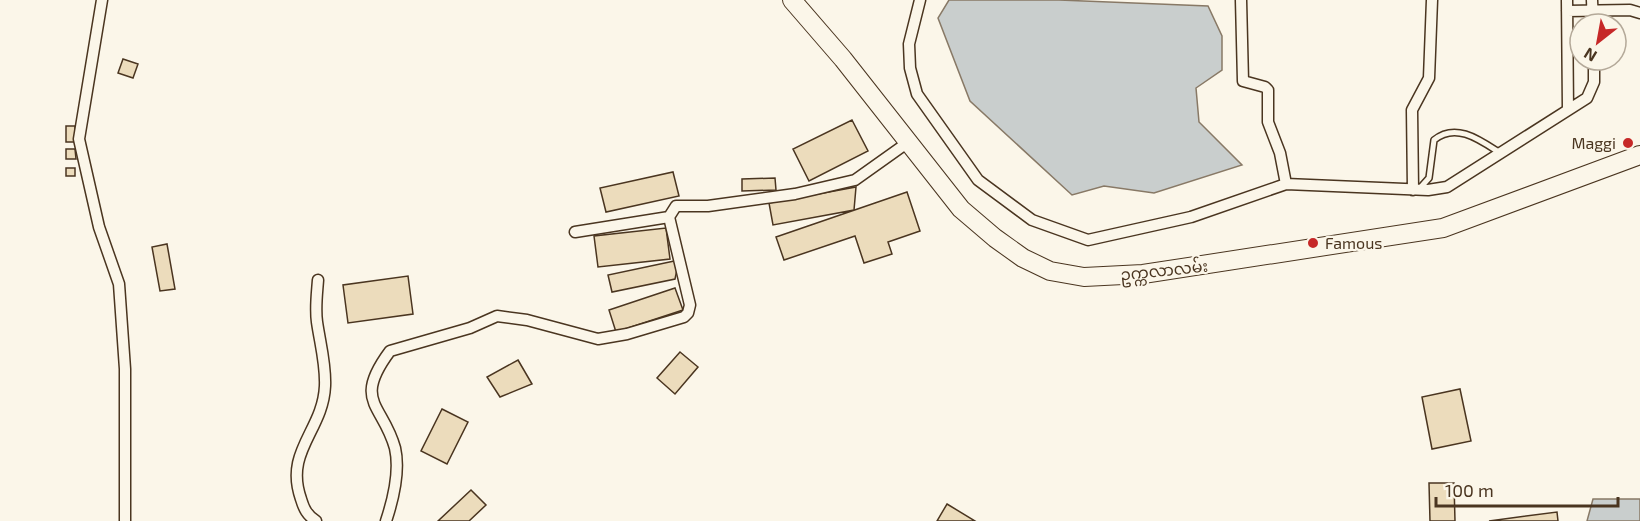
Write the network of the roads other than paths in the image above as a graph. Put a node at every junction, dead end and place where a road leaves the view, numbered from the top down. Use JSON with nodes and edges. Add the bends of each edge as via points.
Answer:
{"nodes":[{"id":1,"x":102,"y":0,"type":"edge"},
{"id":2,"x":792,"y":0,"type":"edge"},
{"id":3,"x":920,"y":0,"type":"edge"},
{"id":4,"x":1240,"y":0,"type":"edge"},
{"id":5,"x":1432,"y":0,"type":"edge"},
{"id":6,"x":1592,"y":0,"type":"edge"},
{"id":7,"x":1567,"y":5,"type":"edge"},
{"id":8,"x":1593,"y":12,"type":"junction"},
{"id":9,"x":1640,"y":13,"type":"edge"},
{"id":10,"x":1567,"y":34,"type":"joint"},
{"id":11,"x":1594,"y":72,"type":"edge"},
{"id":12,"x":1568,"y":110,"type":"junction"},
{"id":13,"x":907,"y":143,"type":"junction"},
{"id":14,"x":1500,"y":153,"type":"junction"},
{"id":15,"x":1640,"y":155,"type":"edge"},
{"id":16,"x":1429,"y":178,"type":"junction"},
{"id":17,"x":1286,"y":183,"type":"junction"},
{"id":18,"x":1447,"y":187,"type":"junction"},
{"id":19,"x":1416,"y":190,"type":"junction"},
{"id":20,"x":669,"y":217,"type":"junction"},
{"id":21,"x":576,"y":232,"type":"dead end"},
{"id":22,"x":318,"y":280,"type":"dead end"},
{"id":23,"x":125,"y":521,"type":"edge"},
{"id":24,"x":316,"y":521,"type":"edge"},
{"id":25,"x":386,"y":521,"type":"edge"}],
"edges":[{"from":1,"to":23,"type":"street","via":[[79,139],[99,227],[119,284],[125,369]]},
{"from":2,"to":13,"type":"main road","name":"ဥက္ကလာလမ်း","via":[[843,58]]},
{"from":3,"to":17,"type":"street","via":[[909,44],[909,68],[917,94],[978,180],[1032,220],[1088,240],[1191,217]]},
{"from":4,"to":17,"type":"street","via":[[1243,81],[1268,90],[1268,122]]},
{"from":5,"to":19,"type":"street","via":[[1429,78],[1412,111]]},
{"from":6,"to":8,"type":"street"},
{"from":7,"to":8,"type":"street"},
{"from":7,"to":10,"type":"street"},
{"from":8,"to":9,"type":"street"},
{"from":10,"to":12,"type":"street"},
{"from":11,"to":12,"type":"street","via":[[1587,98]]},
{"from":12,"to":14,"type":"street"},
{"from":13,"to":15,"type":"main road","name":"ဥက္ကလာလမ်း","via":[[961,209],[994,238],[1050,270],[1084,277],[1143,274],[1443,228]]},
{"from":13,"to":20,"type":"street","via":[[855,180],[795,194],[708,206],[676,206]]},
{"from":14,"to":16,"type":"lane","via":[[1461,132],[1442,134],[1434,140]]},
{"from":14,"to":18,"type":"street"},
{"from":16,"to":18,"type":"lane"},
{"from":16,"to":19,"type":"lane"},
{"from":17,"to":19,"type":"street"},
{"from":18,"to":19,"type":"street"},
{"from":20,"to":21,"type":"street"},
{"from":20,"to":25,"type":"street","via":[[690,305],[684,317],[598,339],[497,316],[470,328],[390,351],[372,389],[374,405],[395,455]]},
{"from":22,"to":24,"type":"street","via":[[316,319],[325,388],[321,411],[296,468],[302,502]]}]}
